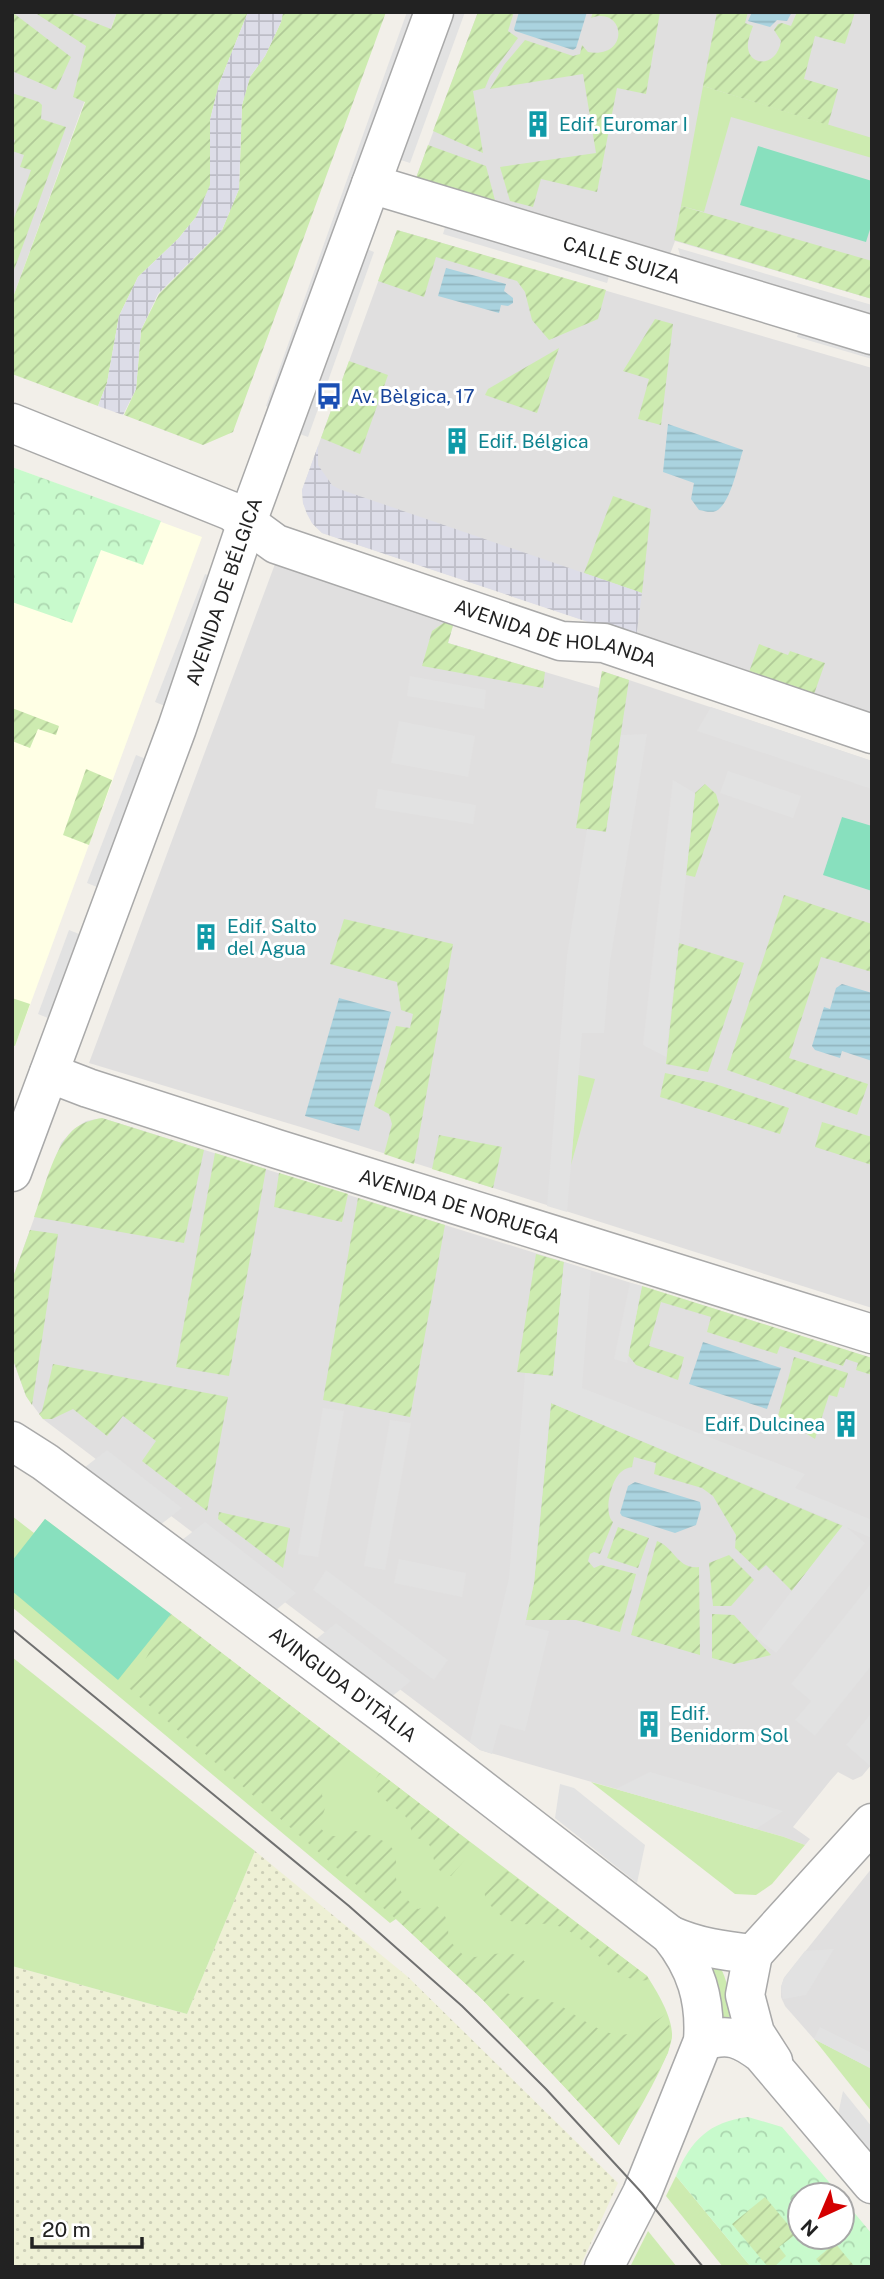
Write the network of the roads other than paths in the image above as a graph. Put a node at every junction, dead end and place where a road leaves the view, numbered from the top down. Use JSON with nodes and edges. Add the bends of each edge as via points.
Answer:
{"nodes":[{"id":1,"x":434,"y":12,"type":"edge"},
{"id":2,"x":371,"y":184,"type":"junction"},
{"id":3,"x":872,"y":335,"type":"edge"},
{"id":4,"x":12,"y":423,"type":"edge"},
{"id":5,"x":247,"y":522,"type":"junction"},
{"id":6,"x":872,"y":734,"type":"edge"},
{"id":7,"x":49,"y":1073,"type":"junction"},
{"id":8,"x":12,"y":1172,"type":"edge"},
{"id":9,"x":872,"y":1334,"type":"edge"},
{"id":10,"x":12,"y":1441,"type":"edge"},
{"id":11,"x":872,"y":1823,"type":"edge"},
{"id":12,"x":670,"y":1935,"type":"junction"},
{"id":13,"x":753,"y":1954,"type":"junction"},
{"id":14,"x":703,"y":2041,"type":"junction"},
{"id":15,"x":783,"y":2077,"type":"junction"},
{"id":16,"x":872,"y":2184,"type":"edge"},
{"id":17,"x":604,"y":2267,"type":"edge"}],
"edges":[{"from":1,"to":2,"type":"street","name":"AVENIDA DE BÉLGICA"},
{"from":2,"to":3,"type":"street","name":"CALLE SUIZA"},
{"from":2,"to":5,"type":"street","name":"AVENIDA DE BÉLGICA"},
{"from":4,"to":5,"type":"street","name":"AVENIDA DE HOLANDA","via":[[231,511]]},
{"from":5,"to":6,"type":"street","name":"AVENIDA DE HOLANDA","via":[[276,544],[561,640],[604,643]]},
{"from":5,"to":7,"type":"street","name":"AVENIDA DE BÉLGICA","via":[[177,728]]},
{"from":7,"to":8,"type":"street","name":"AVENIDA DE BÉLGICA"},
{"from":7,"to":9,"type":"street","name":"AVENIDA DE NORUEGA","via":[[277,1149]]},
{"from":10,"to":12,"type":"street","name":"AVINGUDA D'ITÀLIA","via":[[276,1633]]},
{"from":11,"to":13,"type":"street"},
{"from":12,"to":13,"type":"street","via":[[692,1945]]},
{"from":12,"to":14,"type":"street","via":[[697,1977],[705,2015]]},
{"from":13,"to":15,"type":"street","via":[[745,1995],[755,2033]]},
{"from":14,"to":15,"type":"street","via":[[719,2036],[744,2040]]},
{"from":14,"to":17,"type":"street","via":[[642,2193]]},
{"from":15,"to":16,"type":"street"}]}
